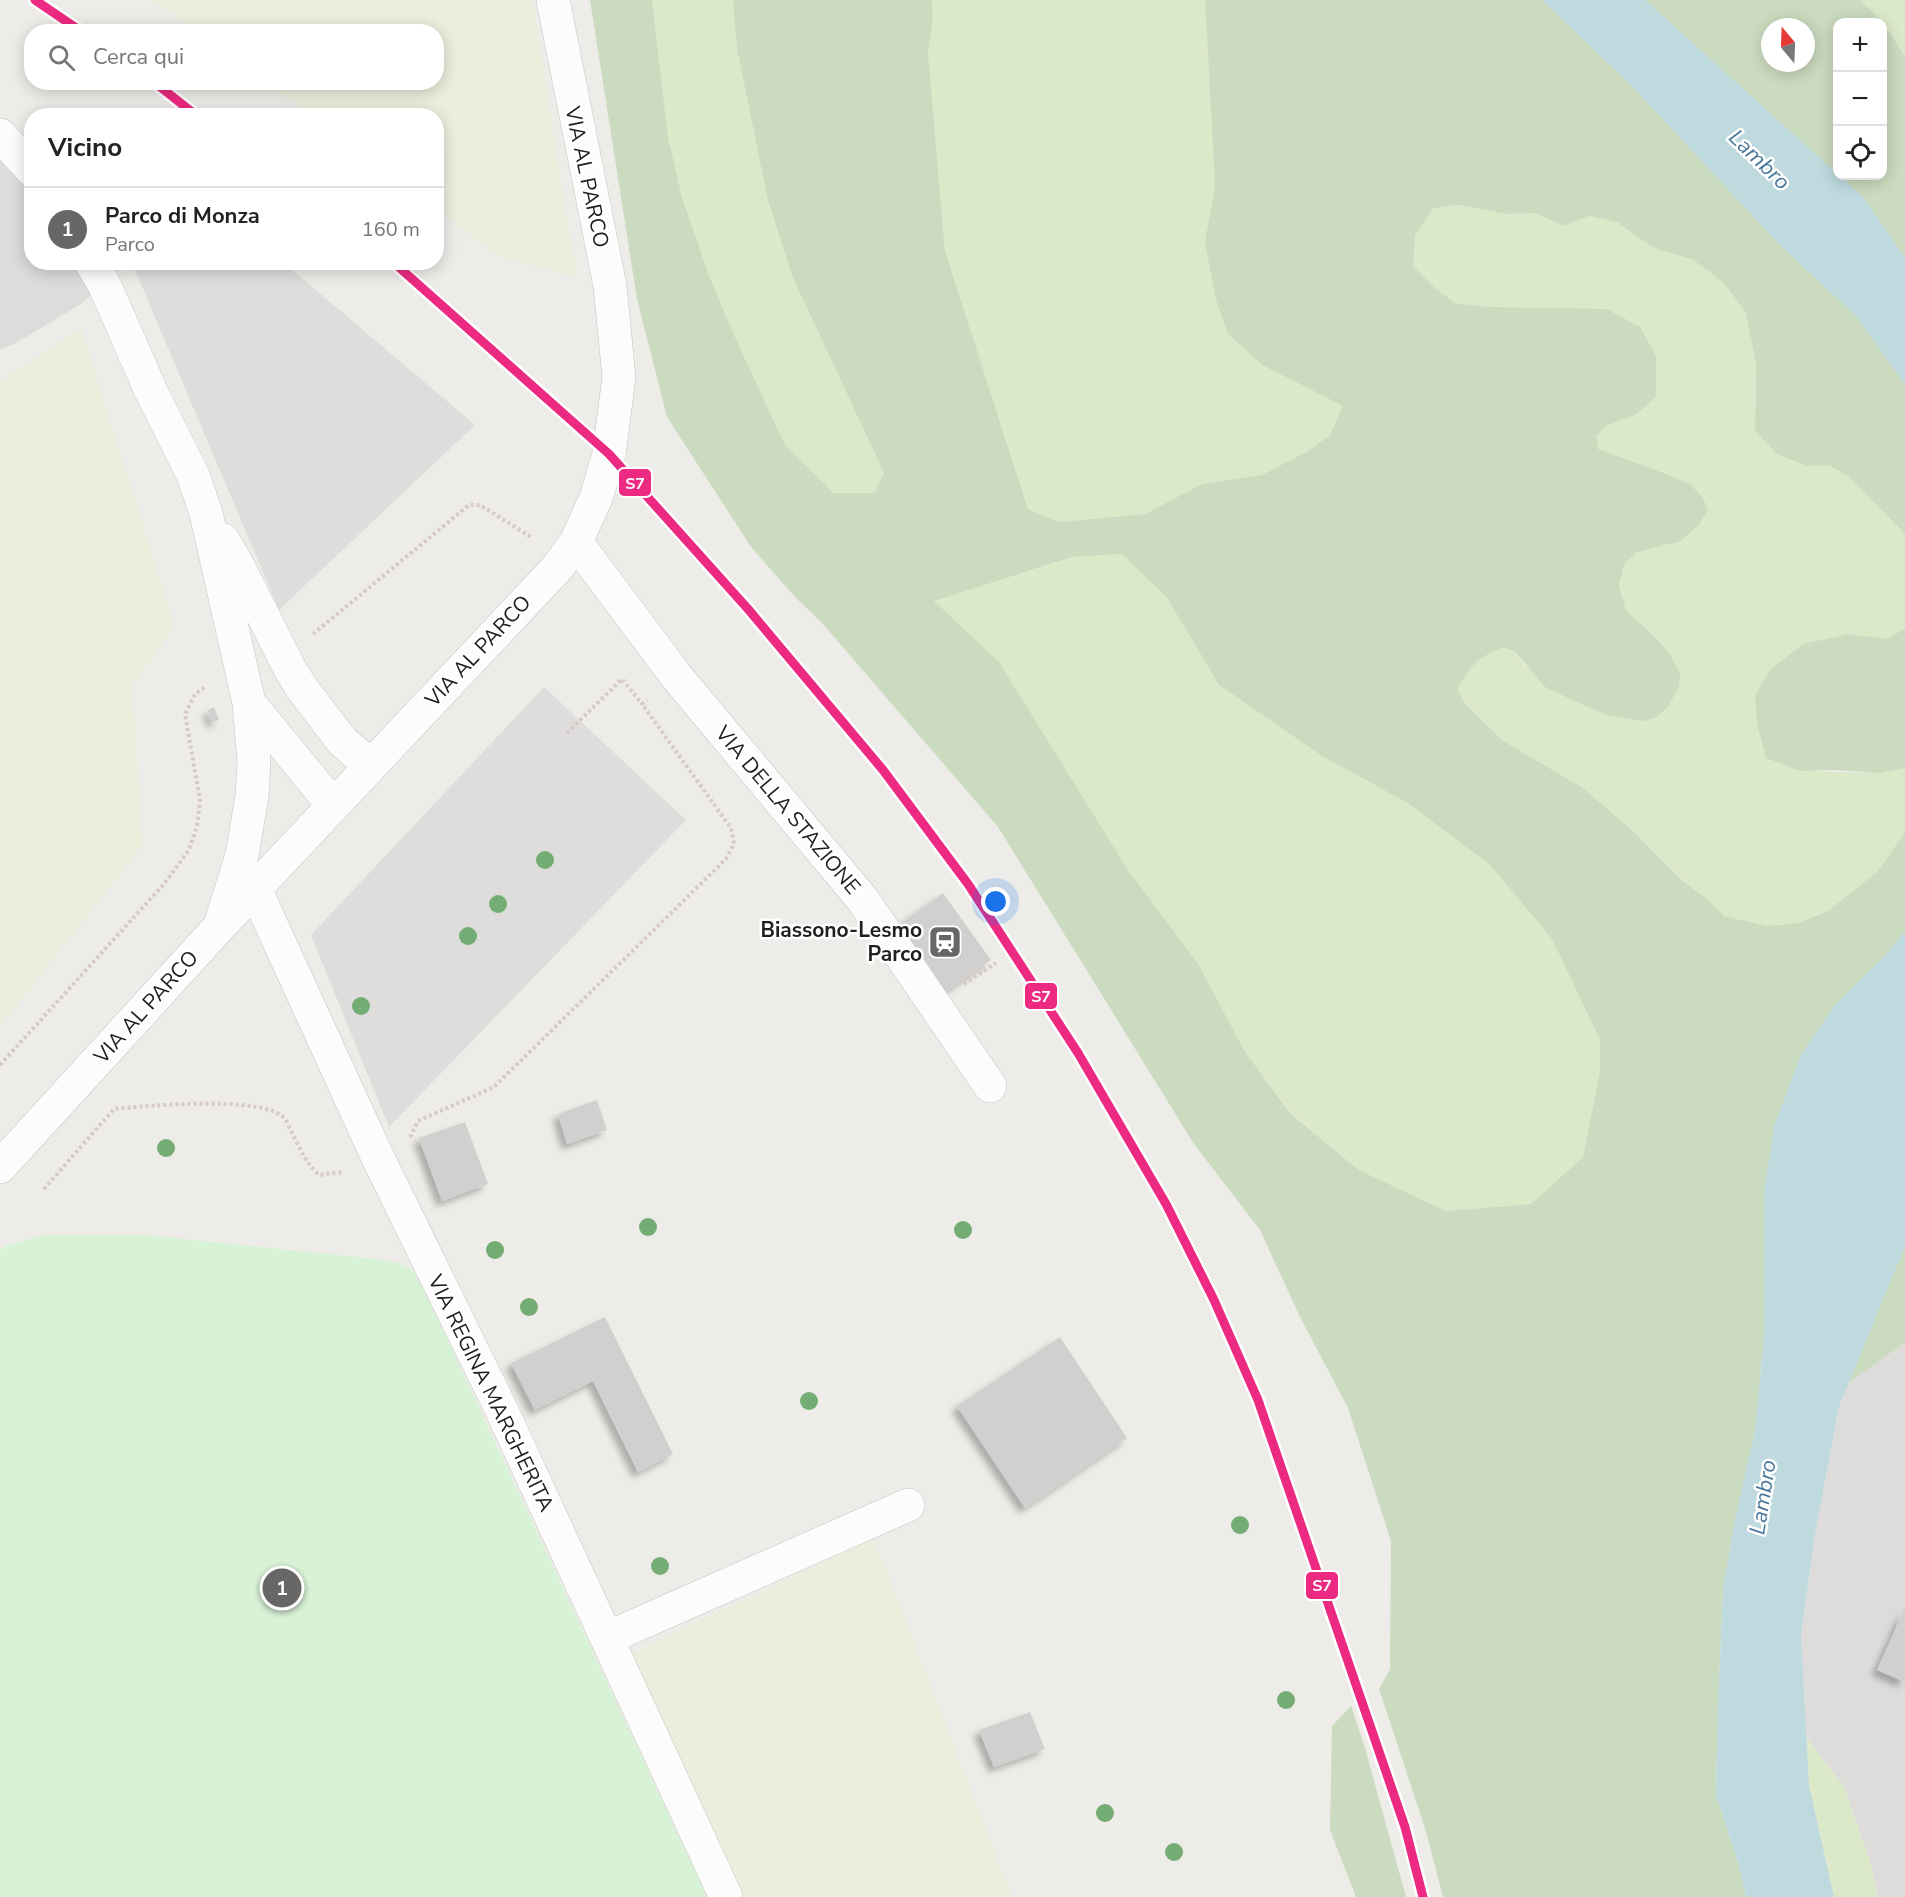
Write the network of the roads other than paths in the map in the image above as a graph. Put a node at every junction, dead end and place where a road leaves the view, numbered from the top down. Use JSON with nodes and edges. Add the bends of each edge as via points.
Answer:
{"nodes":[{"id":1,"x":553,"y":0,"type":"edge"},
{"id":2,"x":0,"y":135,"type":"edge"},
{"id":3,"x":24,"y":161,"type":"edge"},
{"id":4,"x":96,"y":270,"type":"edge"},
{"id":5,"x":206,"y":513,"type":"junction"},
{"id":6,"x":567,"y":554,"type":"junction"},
{"id":7,"x":249,"y":703,"type":"junction"},
{"id":8,"x":370,"y":765,"type":"junction"},
{"id":9,"x":333,"y":805,"type":"junction"},
{"id":10,"x":255,"y":889,"type":"junction"},
{"id":11,"x":220,"y":926,"type":"junction"},
{"id":12,"x":990,"y":1086,"type":"dead end"},
{"id":13,"x":0,"y":1167,"type":"edge"},
{"id":14,"x":908,"y":1505,"type":"dead end"},
{"id":15,"x":607,"y":1638,"type":"junction"},
{"id":16,"x":726,"y":1897,"type":"edge"}],
"edges":[{"from":1,"to":6,"type":"street","name":"VIA AL PARCO","via":[[610,286],[619,377],[609,454],[596,498]]},
{"from":2,"to":3,"type":"street"},
{"from":4,"to":5,"type":"street","via":[[193,475]]},
{"from":5,"to":7,"type":"street"},
{"from":5,"to":8,"type":"street","via":[[301,687],[342,741]]},
{"from":6,"to":8,"type":"street","name":"VIA AL PARCO"},
{"from":6,"to":12,"type":"street","name":"VIA DELLA STAZIONE","via":[[678,677],[863,900]]},
{"from":7,"to":9,"type":"street"},
{"from":7,"to":11,"type":"street","via":[[254,762],[252,796],[242,855]]},
{"from":8,"to":9,"type":"street","name":"VIA AL PARCO"},
{"from":9,"to":10,"type":"street","name":"VIA AL PARCO"},
{"from":10,"to":11,"type":"street","name":"VIA AL PARCO"},
{"from":10,"to":15,"type":"street","name":"VIA REGINA MARGHERITA","via":[[378,1158]]},
{"from":11,"to":13,"type":"street","name":"VIA AL PARCO"},
{"from":14,"to":15,"type":"street"},
{"from":15,"to":16,"type":"street","name":"VIA REGINA MARGHERITA"}]}
